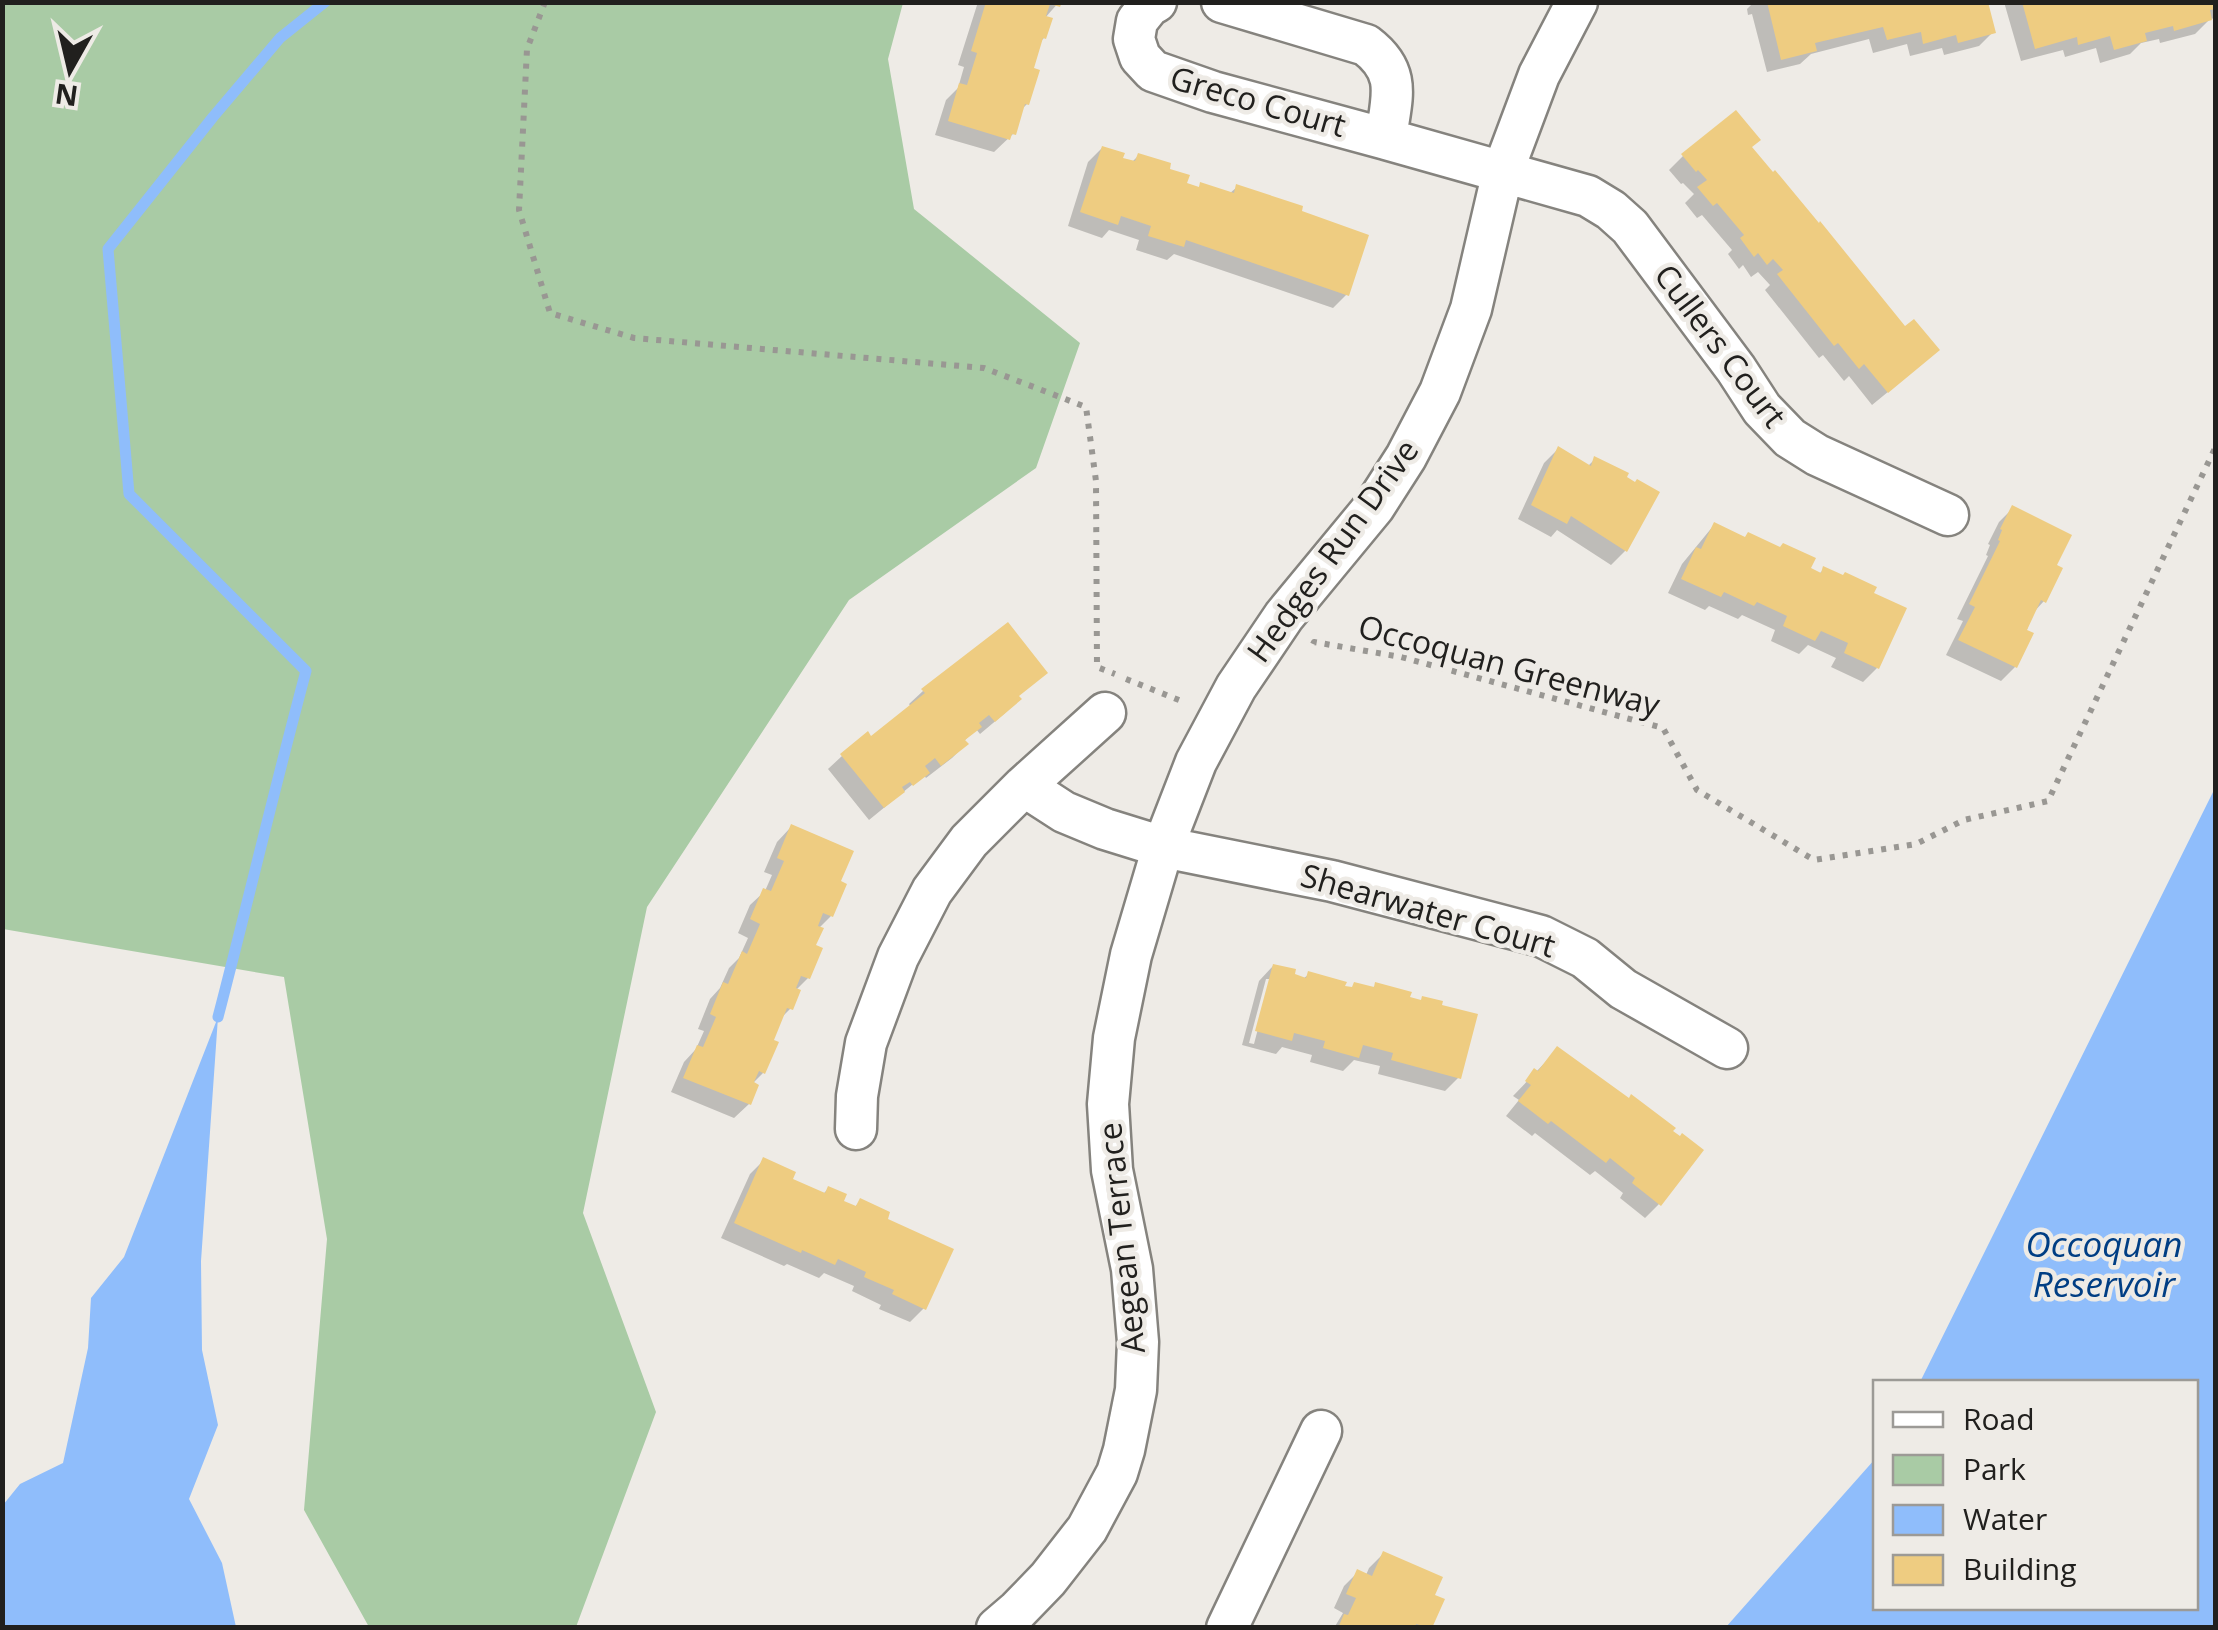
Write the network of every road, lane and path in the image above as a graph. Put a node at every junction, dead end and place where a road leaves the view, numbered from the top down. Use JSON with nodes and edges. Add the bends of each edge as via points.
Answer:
{"nodes":[{"id":1,"x":544,"y":2,"type":"edge"},
{"id":2,"x":1156,"y":2,"type":"edge"},
{"id":3,"x":1222,"y":2,"type":"edge"},
{"id":4,"x":1577,"y":2,"type":"edge"},
{"id":5,"x":1386,"y":138,"type":"junction"},
{"id":6,"x":1503,"y":171,"type":"junction"},
{"id":7,"x":2216,"y":446,"type":"edge"},
{"id":8,"x":1948,"y":515,"type":"dead end"},
{"id":9,"x":1304,"y":658,"type":"dead end"},
{"id":10,"x":1104,"y":712,"type":"dead end"},
{"id":11,"x":1220,"y":719,"type":"junction"},
{"id":12,"x":1024,"y":786,"type":"junction"},
{"id":13,"x":1163,"y":848,"type":"junction"},
{"id":14,"x":1727,"y":1048,"type":"dead end"},
{"id":15,"x":1108,"y":1104,"type":"joint"},
{"id":16,"x":856,"y":1129,"type":"dead end"},
{"id":17,"x":1321,"y":1430,"type":"dead end"},
{"id":18,"x":1016,"y":1622,"type":"edge"},
{"id":19,"x":1227,"y":1628,"type":"edge"}],
"edges":[{"from":1,"to":11,"type":"path","via":[[527,49],[519,210],[550,313],[634,338],[984,368],[1086,407],[1096,481],[1097,667]]},
{"from":2,"to":5,"type":"street","name":"Greco Court","via":[[1138,21],[1134,39],[1153,71]]},
{"from":3,"to":5,"type":"street","name":"Greco Court","via":[[1366,45],[1382,57],[1392,90]]},
{"from":4,"to":6,"type":"street","name":"Hedges Run Drive","via":[[1539,76]]},
{"from":5,"to":6,"type":"street","name":"Greco Court"},
{"from":6,"to":8,"type":"street","name":"Cullers Court","via":[[1588,196],[1611,210],[1790,438]]},
{"from":6,"to":11,"type":"street","name":"Hedges Run Drive","via":[[1471,309],[1432,408],[1374,506],[1284,616]]},
{"from":7,"to":9,"type":"path","name":"Occoquan Greenway","via":[[2048,800],[1964,820],[1916,844],[1814,860],[1697,790],[1663,728],[1401,657],[1314,642]]},
{"from":10,"to":12,"type":"street"},
{"from":11,"to":13,"type":"street","name":"Hedges Run Drive"},
{"from":12,"to":13,"type":"street","name":"Shearwater Court","via":[[1064,812]]},
{"from":12,"to":16,"type":"street","via":[[968,841],[932,891],[898,958],[866,1042]]},
{"from":13,"to":14,"type":"street","name":"Shearwater Court","via":[[1332,880],[1541,936]]},
{"from":13,"to":15,"type":"street","name":"Hedges Run Drive","via":[[1131,955]]},
{"from":15,"to":18,"type":"street","name":"Aegean Terrace","via":[[1112,1170],[1132,1269],[1136,1390],[1118,1473]]},
{"from":17,"to":19,"type":"street"}]}
